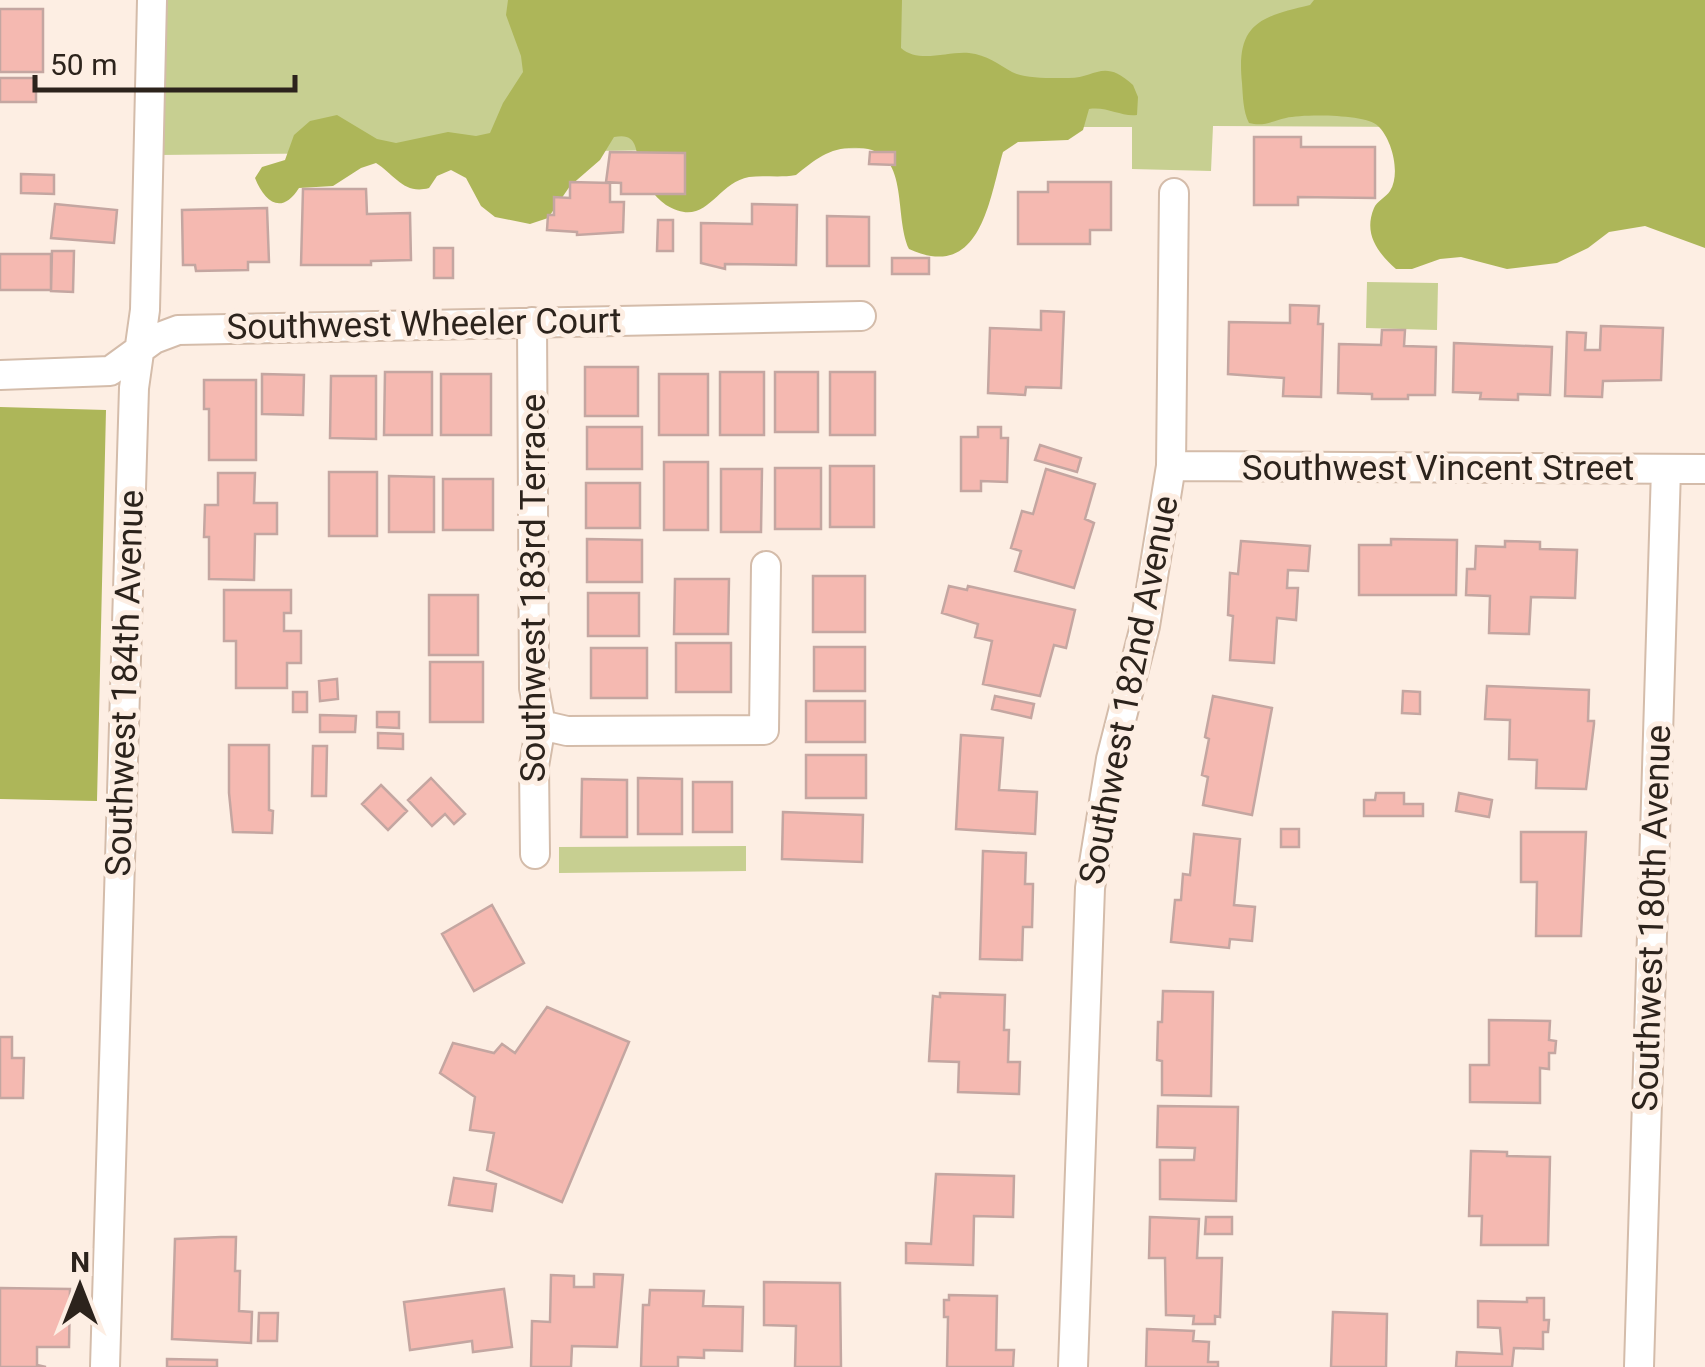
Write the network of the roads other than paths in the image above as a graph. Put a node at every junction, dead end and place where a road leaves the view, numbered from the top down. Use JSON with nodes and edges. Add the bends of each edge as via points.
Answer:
{"nodes":[{"id":1,"x":152,"y":0,"type":"edge"},
{"id":2,"x":1174,"y":193,"type":"dead end"},
{"id":3,"x":861,"y":316,"type":"dead end"},
{"id":4,"x":532,"y":322,"type":"junction"},
{"id":5,"x":141,"y":348,"type":"junction"},
{"id":6,"x":0,"y":375,"type":"edge"},
{"id":7,"x":1170,"y":466,"type":"junction"},
{"id":8,"x":1666,"y":469,"type":"junction"},
{"id":9,"x":1705,"y":469,"type":"edge"},
{"id":10,"x":766,"y":566,"type":"dead end"},
{"id":11,"x":541,"y":725,"type":"junction"},
{"id":12,"x":535,"y":854,"type":"dead end"},
{"id":13,"x":105,"y":1367,"type":"edge"},
{"id":14,"x":1074,"y":1367,"type":"edge"},
{"id":15,"x":1639,"y":1367,"type":"edge"}],
"edges":[{"from":1,"to":5,"type":"street","name":"Southwest 184th Avenue"},
{"from":2,"to":7,"type":"street","name":"Southwest 182nd Avenue"},
{"from":3,"to":4,"type":"street","name":"Southwest Wheeler Court"},
{"from":4,"to":5,"type":"street","name":"Southwest Wheeler Court","via":[[178,330]]},
{"from":4,"to":11,"type":"street","name":"Southwest 183rd Terrace","via":[[534,688]]},
{"from":5,"to":6,"type":"street","name":"Southwest Wheeler Court","via":[[110,371]]},
{"from":5,"to":13,"type":"street","name":"Southwest 184th Avenue","via":[[134,388]]},
{"from":7,"to":8,"type":"street","name":"Southwest Vincent Street"},
{"from":7,"to":14,"type":"street","name":"Southwest 182nd Avenue","via":[[1146,626],[1111,759],[1090,888]]},
{"from":8,"to":9,"type":"street","name":"Southwest Vincent Street"},
{"from":8,"to":15,"type":"street","name":"Southwest 180th Avenue"},
{"from":10,"to":11,"type":"street","via":[[764,730],[567,731]]},
{"from":11,"to":12,"type":"street","name":"Southwest 183rd Terrace","via":[[534,766]]}]}
